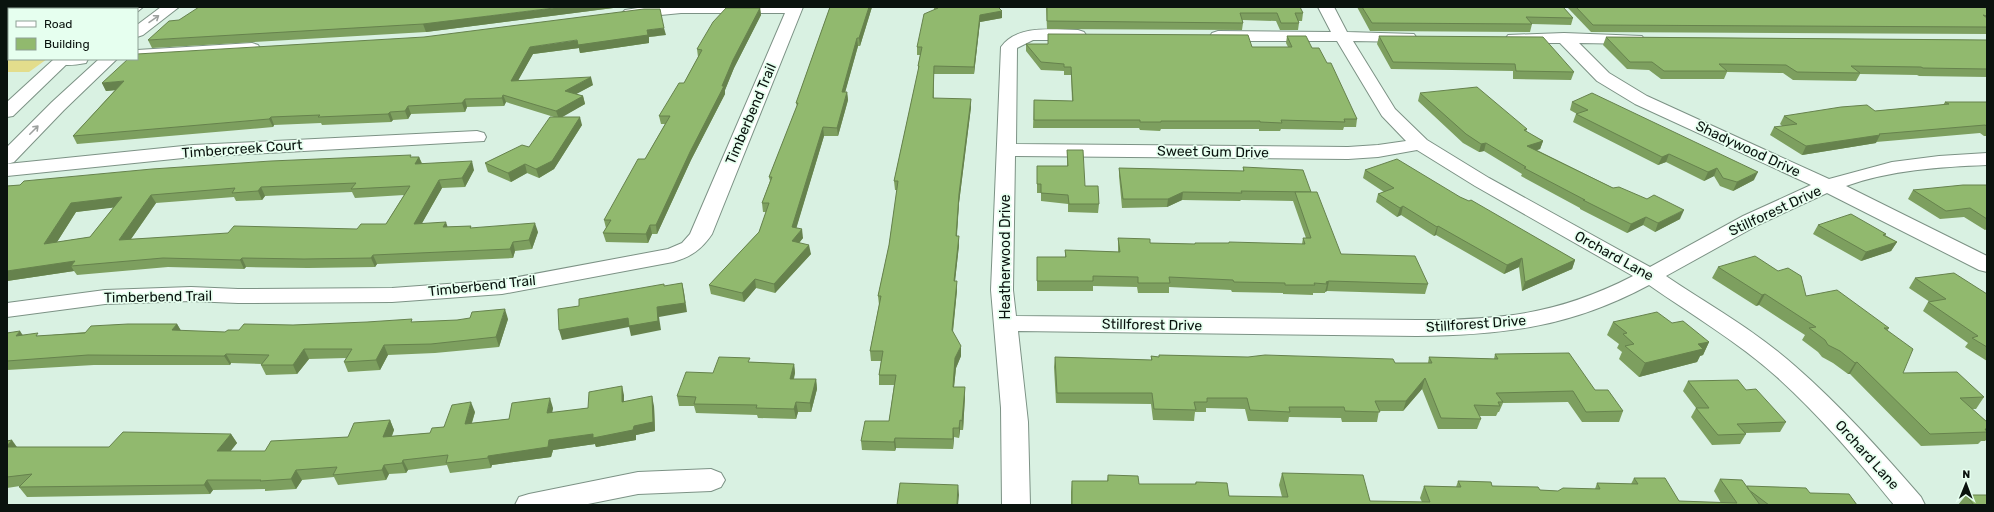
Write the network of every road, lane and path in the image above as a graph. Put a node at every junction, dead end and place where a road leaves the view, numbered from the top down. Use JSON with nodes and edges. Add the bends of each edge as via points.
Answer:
{"nodes":[{"id":1,"x":171,"y":7,"type":"edge"},
{"id":2,"x":1326,"y":7,"type":"edge"},
{"id":3,"x":795,"y":8,"type":"edge"},
{"id":4,"x":614,"y":15,"type":"edge"},
{"id":5,"x":138,"y":31,"type":"edge"},
{"id":6,"x":1092,"y":35,"type":"edge"},
{"id":7,"x":1201,"y":36,"type":"edge"},
{"id":8,"x":1342,"y":37,"type":"junction"},
{"id":9,"x":1421,"y":37,"type":"edge"},
{"id":10,"x":1501,"y":38,"type":"edge"},
{"id":11,"x":1564,"y":38,"type":"junction"},
{"id":12,"x":1652,"y":39,"type":"edge"},
{"id":13,"x":267,"y":48,"type":"edge"},
{"id":14,"x":138,"y":55,"type":"edge"},
{"id":15,"x":68,"y":60,"type":"edge"},
{"id":16,"x":108,"y":60,"type":"edge"},
{"id":17,"x":7,"y":112,"type":"edge"},
{"id":18,"x":477,"y":137,"type":"dead end"},
{"id":19,"x":1420,"y":144,"type":"junction"},
{"id":20,"x":1006,"y":150,"type":"junction"},
{"id":21,"x":7,"y":158,"type":"edge"},
{"id":22,"x":1987,"y":159,"type":"edge"},
{"id":23,"x":7,"y":170,"type":"edge"},
{"id":24,"x":1829,"y":186,"type":"junction"},
{"id":25,"x":1987,"y":265,"type":"edge"},
{"id":26,"x":1650,"y":276,"type":"junction"},
{"id":27,"x":7,"y":310,"type":"edge"},
{"id":28,"x":1004,"y":323,"type":"junction"},
{"id":29,"x":711,"y":480,"type":"dead end"},
{"id":30,"x":529,"y":505,"type":"edge"},
{"id":31,"x":1016,"y":505,"type":"edge"},
{"id":32,"x":1911,"y":505,"type":"edge"}],
"edges":[{"from":5,"to":1,"type":"street","one_way":true},
{"from":2,"to":8,"type":"street","name":"Orchard Lane"},
{"from":3,"to":4,"type":"street","via":[[681,8]]},
{"from":3,"to":27,"type":"street","name":"Timberbend Trail","via":[[701,234],[688,250],[502,287],[392,296],[191,294],[105,298]]},
{"from":6,"to":20,"type":"street","name":"Heatherwood Drive","via":[[1041,34],[1020,38],[1009,47]]},
{"from":7,"to":8,"type":"street"},
{"from":8,"to":9,"type":"street"},
{"from":8,"to":19,"type":"street","name":"Orchard Lane","via":[[1388,112]]},
{"from":10,"to":11,"type":"street"},
{"from":11,"to":12,"type":"street"},
{"from":11,"to":24,"type":"street","name":"Shadywood Drive","via":[[1592,67],[1616,86]]},
{"from":13,"to":14,"type":"street"},
{"from":15,"to":17,"type":"street"},
{"from":21,"to":16,"type":"street","one_way":true},
{"from":18,"to":23,"type":"street","name":"Timbercreek Court","via":[[193,151]]},
{"from":19,"to":20,"type":"street","name":"Sweet Gum Drive","via":[[1348,153]]},
{"from":19,"to":26,"type":"street","name":"Orchard Lane","via":[[1482,182]]},
{"from":20,"to":28,"type":"street","name":"Heatherwood Drive","via":[[1002,268]]},
{"from":22,"to":24,"type":"street","name":"Stillforest Drive","via":[[1906,166]]},
{"from":24,"to":25,"type":"street","name":"Shadywood Drive"},
{"from":24,"to":26,"type":"street","name":"Stillforest Drive","via":[[1789,202],[1737,228]]},
{"from":26,"to":28,"type":"street","name":"Stillforest Drive","via":[[1575,310],[1484,326],[1417,328]]},
{"from":26,"to":32,"type":"street","name":"Orchard Lane","via":[[1730,329],[1786,371],[1855,439]]},
{"from":28,"to":31,"type":"street","name":"Heatherwood Drive","via":[[1013,396],[1017,464]]},
{"from":29,"to":30,"type":"street","via":[[638,483]]}]}
